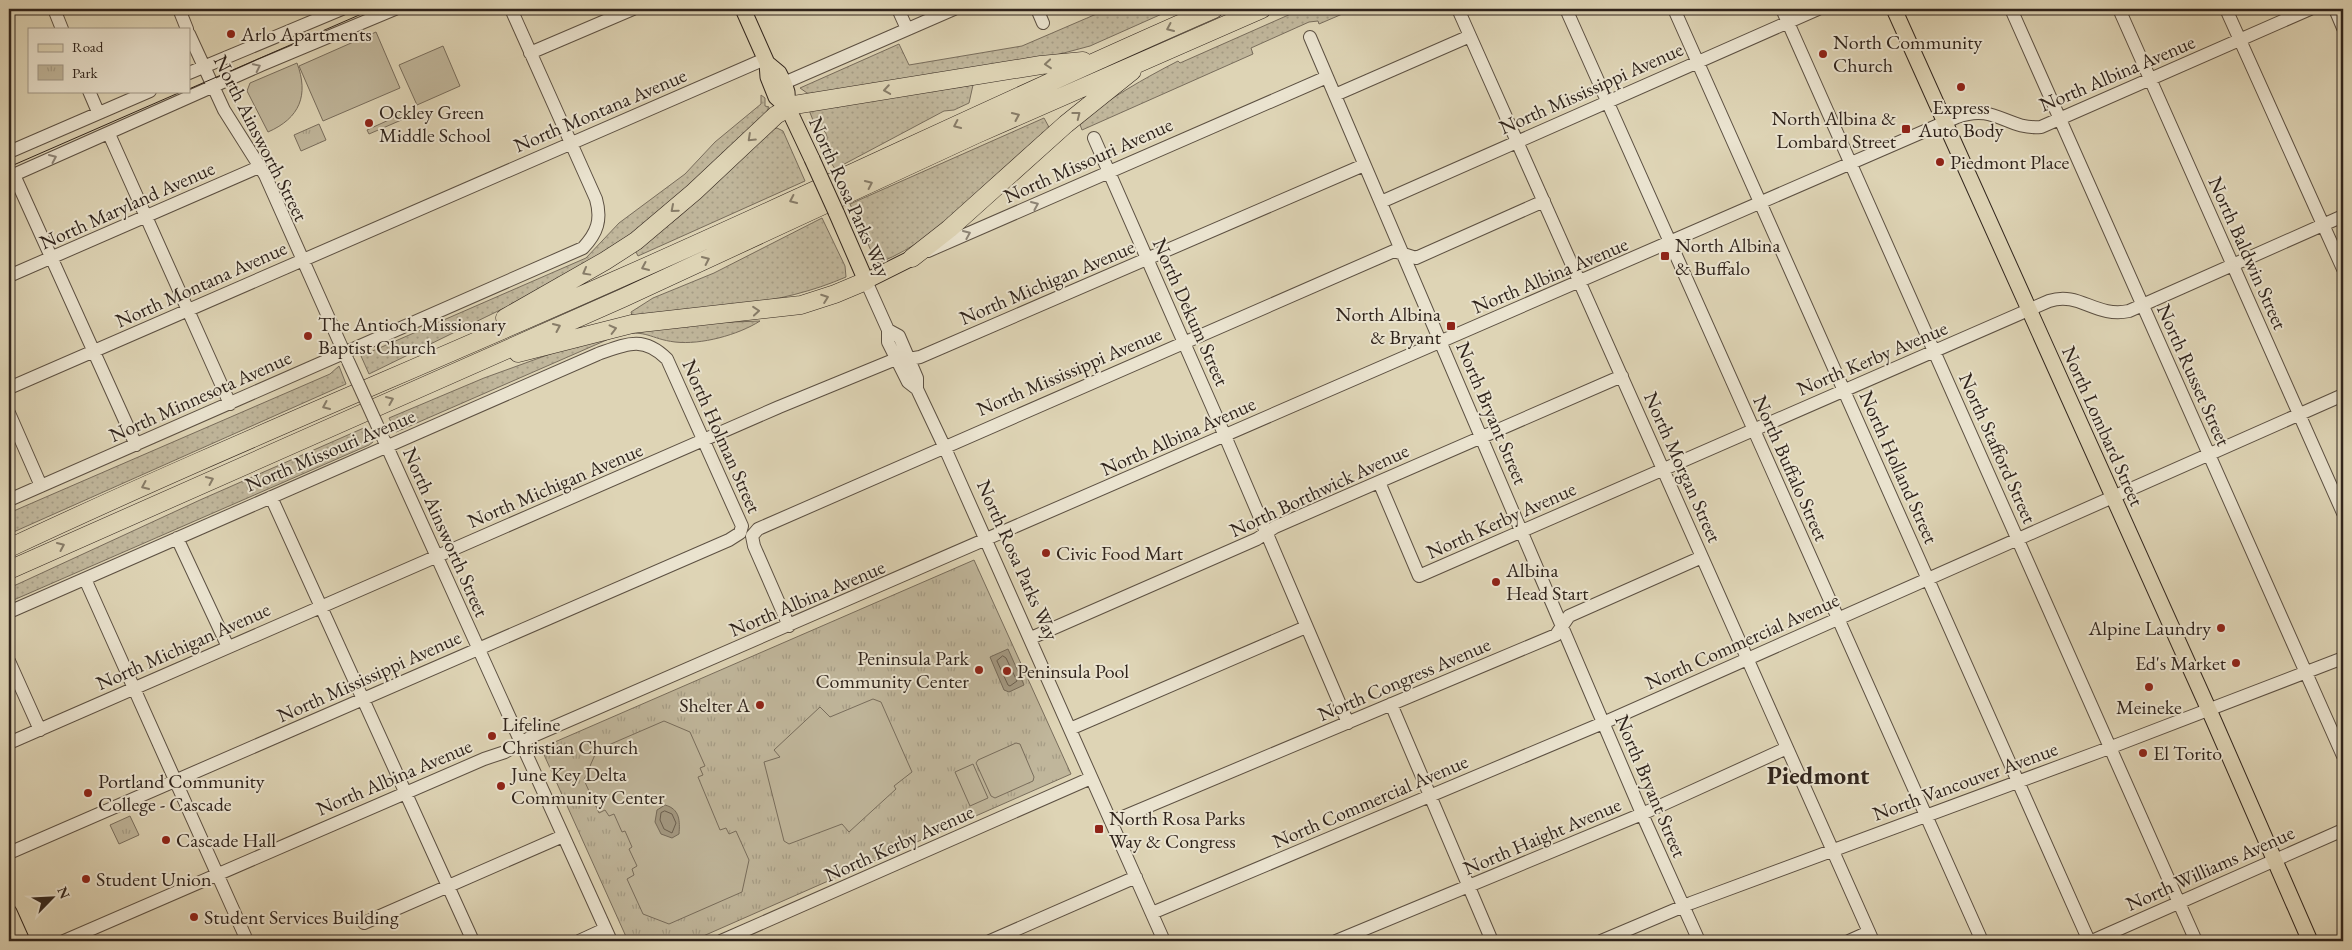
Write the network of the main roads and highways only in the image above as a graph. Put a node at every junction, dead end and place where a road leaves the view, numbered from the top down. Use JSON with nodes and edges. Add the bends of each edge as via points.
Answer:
{"nodes":[{"id":1,"x":743,"y":9,"type":"edge"},
{"id":2,"x":1214,"y":9,"type":"edge"},
{"id":3,"x":1262,"y":9,"type":"edge"},
{"id":4,"x":1894,"y":9,"type":"edge"},
{"id":5,"x":1147,"y":59,"type":"junction"},
{"id":6,"x":1096,"y":60,"type":"junction"},
{"id":7,"x":766,"y":61,"type":"junction"},
{"id":8,"x":788,"y":108,"type":"junction"},
{"id":9,"x":912,"y":258,"type":"joint"},
{"id":10,"x":866,"y":281,"type":"junction"},
{"id":11,"x":435,"y":359,"type":"junction"},
{"id":12,"x":481,"y":361,"type":"junction"},
{"id":13,"x":9,"y":548,"type":"edge"},
{"id":14,"x":9,"y":570,"type":"edge"},
{"id":15,"x":9,"y":912,"type":"edge"},
{"id":16,"x":22,"y":941,"type":"edge"},
{"id":17,"x":2310,"y":941,"type":"edge"}],
"edges":[{"from":1,"to":7,"type":"main road","name":"North Rosa Parks Way"},
{"from":2,"to":6,"type":"highway","one_way":true},
{"from":3,"to":5,"type":"highway"},
{"from":4,"to":17,"type":"main road","name":"North Lombard Street"},
{"from":9,"to":5,"type":"highway","one_way":true,"via":[[1066,124]]},
{"from":12,"to":5,"type":"highway","one_way":true},
{"from":6,"to":8,"type":"highway","one_way":true,"via":[[1041,65]]},
{"from":6,"to":11,"type":"highway","one_way":true,"via":[[737,226]]},
{"from":7,"to":8,"type":"main road","name":"North Rosa Parks Way","via":[[776,97]]},
{"from":7,"to":8,"type":"main road","name":"North Rosa Parks Way","via":[[784,83]]},
{"from":8,"to":10,"type":"main road","name":"North Rosa Parks Way","bridge":true},
{"from":8,"to":11,"type":"highway","one_way":true,"via":[[776,115],[636,241]]},
{"from":9,"to":10,"type":"main road","name":"North Missouri Avenue"},
{"from":12,"to":10,"type":"highway","one_way":true,"via":[[632,324],[801,305]]},
{"from":11,"to":13,"type":"highway","one_way":true},
{"from":14,"to":12,"type":"highway","one_way":true},
{"from":15,"to":16,"type":"main road"}]}
